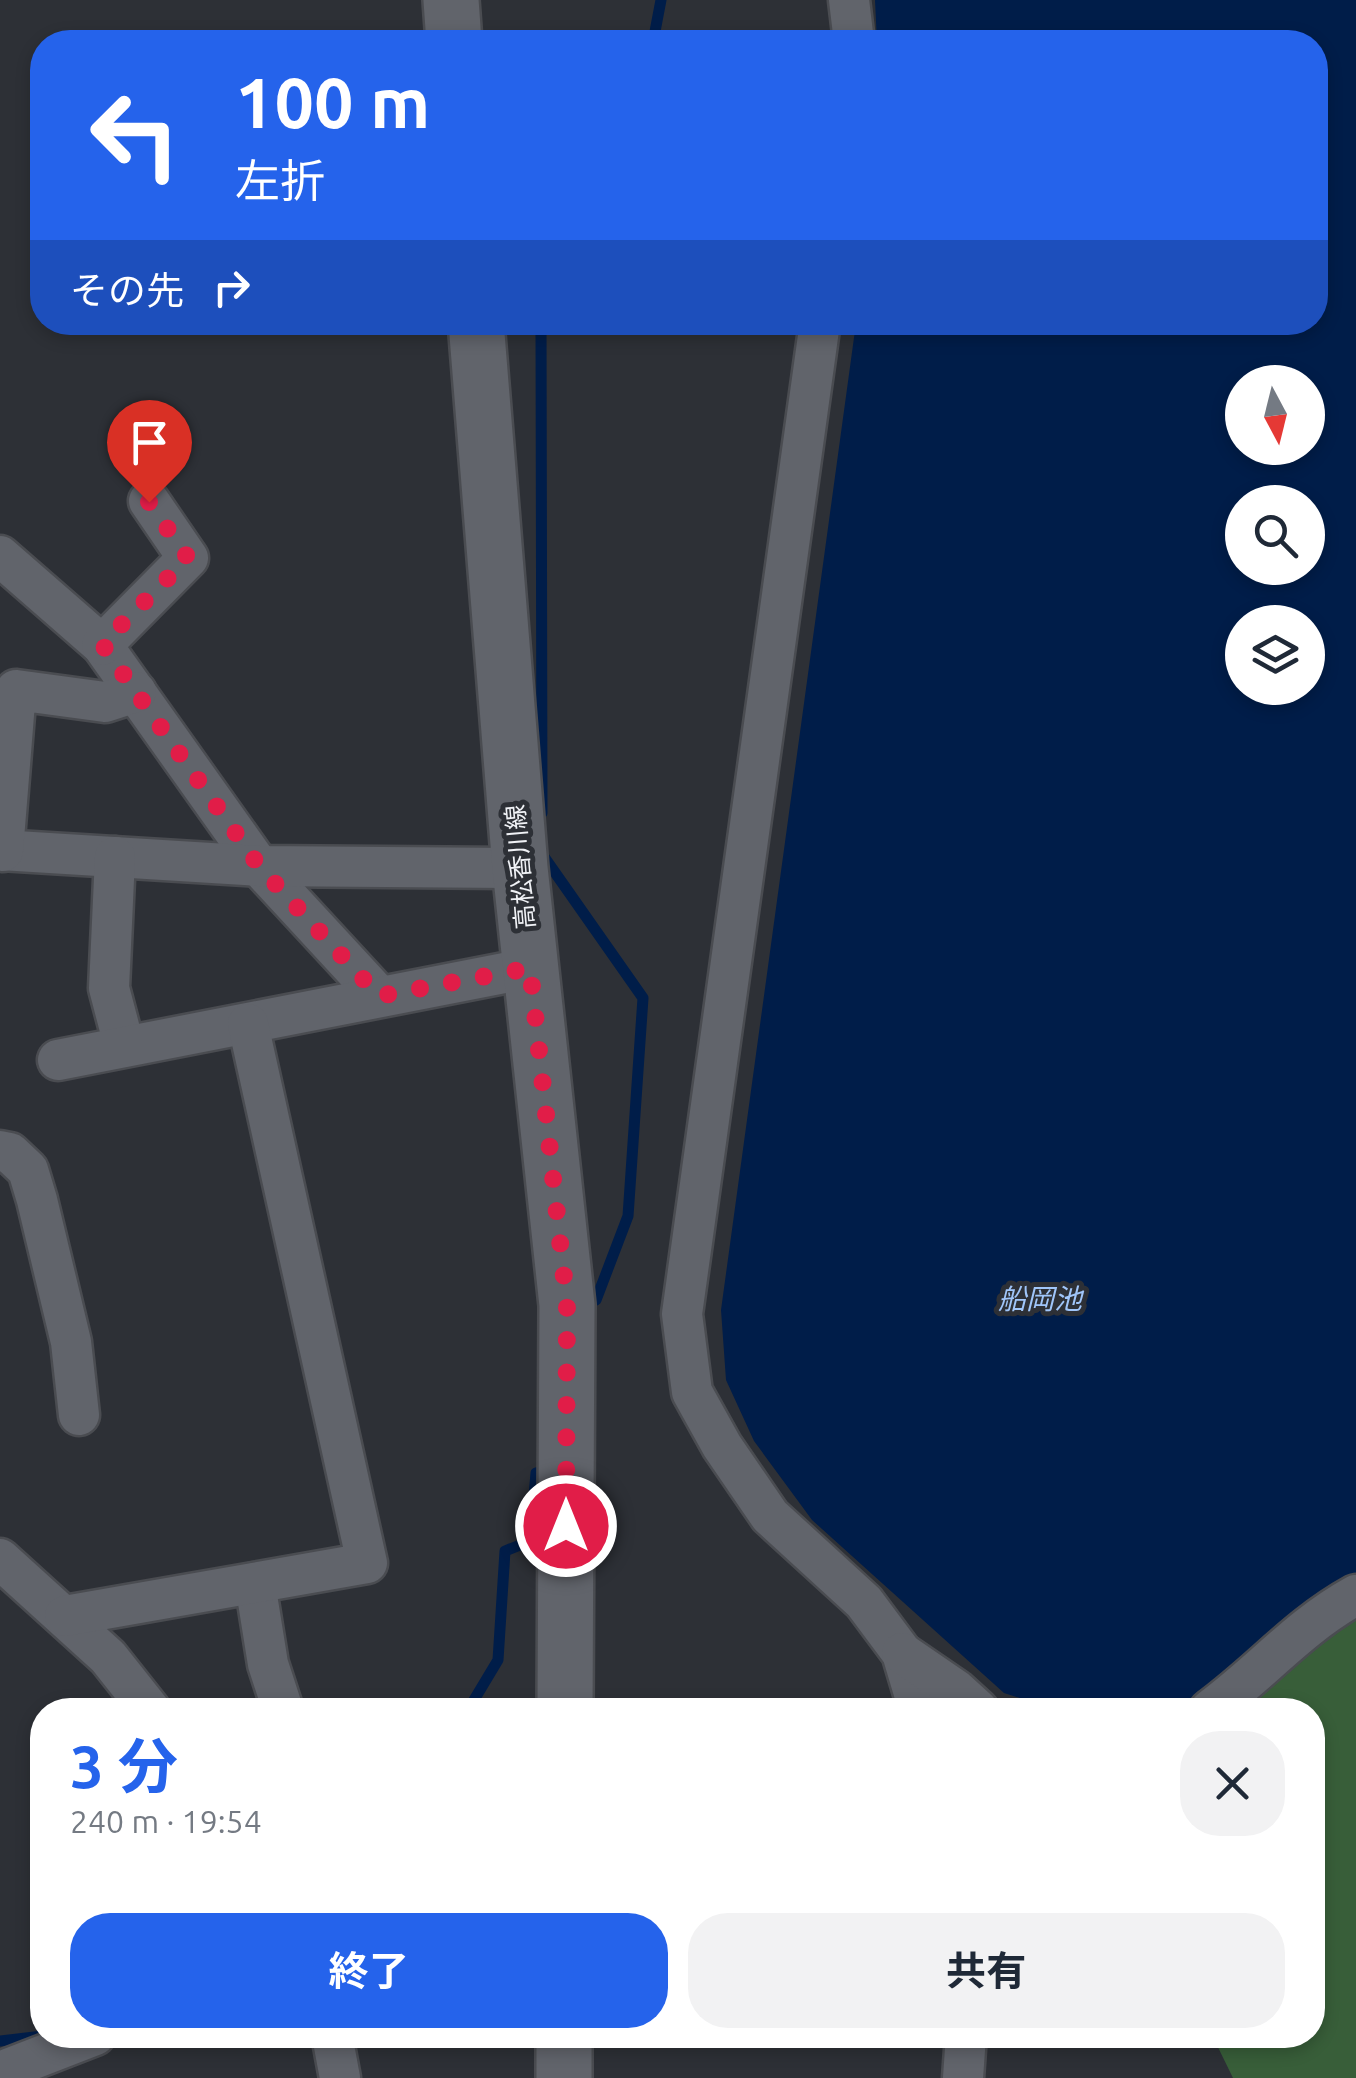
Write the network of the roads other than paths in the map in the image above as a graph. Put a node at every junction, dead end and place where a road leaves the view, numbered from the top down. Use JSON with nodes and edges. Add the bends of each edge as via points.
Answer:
{"nodes":[{"id":1,"x":451,"y":0,"type":"edge"},
{"id":2,"x":849,"y":0,"type":"edge"},
{"id":3,"x":453,"y":30,"type":"edge"},
{"id":4,"x":853,"y":30,"type":"edge"},
{"id":5,"x":477,"y":335,"type":"edge"},
{"id":6,"x":818,"y":335,"type":"edge"},
{"id":7,"x":149,"y":502,"type":"dead end"},
{"id":8,"x":0,"y":556,"type":"edge"},
{"id":9,"x":102,"y":644,"type":"junction"},
{"id":10,"x":136,"y":692,"type":"junction"},
{"id":11,"x":2,"y":850,"type":"edge"},
{"id":12,"x":115,"y":857,"type":"junction"},
{"id":13,"x":259,"y":866,"type":"junction"},
{"id":14,"x":520,"y":868,"type":"junction"},
{"id":15,"x":530,"y":968,"type":"junction"},
{"id":16,"x":379,"y":996,"type":"junction"},
{"id":17,"x":248,"y":1024,"type":"junction"},
{"id":18,"x":124,"y":1045,"type":"junction"},
{"id":19,"x":58,"y":1060,"type":"dead end"},
{"id":20,"x":0,"y":1151,"type":"edge"},
{"id":21,"x":78,"y":1415,"type":"dead end"},
{"id":22,"x":0,"y":1559,"type":"edge"},
{"id":23,"x":255,"y":1583,"type":"junction"},
{"id":24,"x":1356,"y":1595,"type":"edge"},
{"id":25,"x":65,"y":1616,"type":"junction"},
{"id":26,"x":902,"y":1654,"type":"junction"},
{"id":27,"x":140,"y":1698,"type":"edge"},
{"id":28,"x":279,"y":1698,"type":"edge"},
{"id":29,"x":566,"y":1698,"type":"edge"},
{"id":30,"x":915,"y":1698,"type":"edge"},
{"id":31,"x":965,"y":1698,"type":"edge"},
{"id":32,"x":1227,"y":1698,"type":"edge"},
{"id":33,"x":62,"y":2048,"type":"edge"},
{"id":34,"x":334,"y":2048,"type":"edge"},
{"id":35,"x":564,"y":2048,"type":"edge"},
{"id":36,"x":965,"y":2048,"type":"edge"},
{"id":37,"x":0,"y":2072,"type":"edge"},
{"id":38,"x":340,"y":2078,"type":"edge"},
{"id":39,"x":564,"y":2078,"type":"edge"},
{"id":40,"x":963,"y":2078,"type":"edge"}],
"edges":[{"from":1,"to":3,"type":"main road"},
{"from":2,"to":4,"type":"street"},
{"from":5,"to":14,"type":"main road","name":"高松香川線"},
{"from":6,"to":26,"type":"street","via":[[682,1314],[692,1392],[722,1446],[770,1516],[864,1602]]},
{"from":7,"to":9,"type":"street","via":[[188,558]]},
{"from":8,"to":9,"type":"street"},
{"from":9,"to":10,"type":"street"},
{"from":10,"to":11,"type":"street","via":[[105,702],[16,690]]},
{"from":10,"to":13,"type":"street"},
{"from":11,"to":12,"type":"street"},
{"from":12,"to":13,"type":"street"},
{"from":12,"to":18,"type":"street","via":[[109,988]]},
{"from":13,"to":14,"type":"street"},
{"from":13,"to":16,"type":"street"},
{"from":14,"to":15,"type":"main road","name":"高松香川線"},
{"from":15,"to":16,"type":"street"},
{"from":15,"to":29,"type":"main road","name":"高松香川線","via":[[567,1305]]},
{"from":16,"to":17,"type":"street"},
{"from":17,"to":18,"type":"street"},
{"from":17,"to":23,"type":"street","via":[[367,1563]]},
{"from":18,"to":19,"type":"street"},
{"from":20,"to":21,"type":"street","via":[[28,1170],[37,1200],[71,1342]]},
{"from":22,"to":25,"type":"street"},
{"from":23,"to":25,"type":"street"},
{"from":23,"to":28,"type":"street"},
{"from":24,"to":32,"type":"street","via":[[1292,1637]]},
{"from":25,"to":27,"type":"street"},
{"from":26,"to":30,"type":"street"},
{"from":26,"to":31,"type":"street"},
{"from":33,"to":37,"type":"street"},
{"from":34,"to":38,"type":"street"},
{"from":35,"to":39,"type":"main road"},
{"from":36,"to":40,"type":"street"}]}
